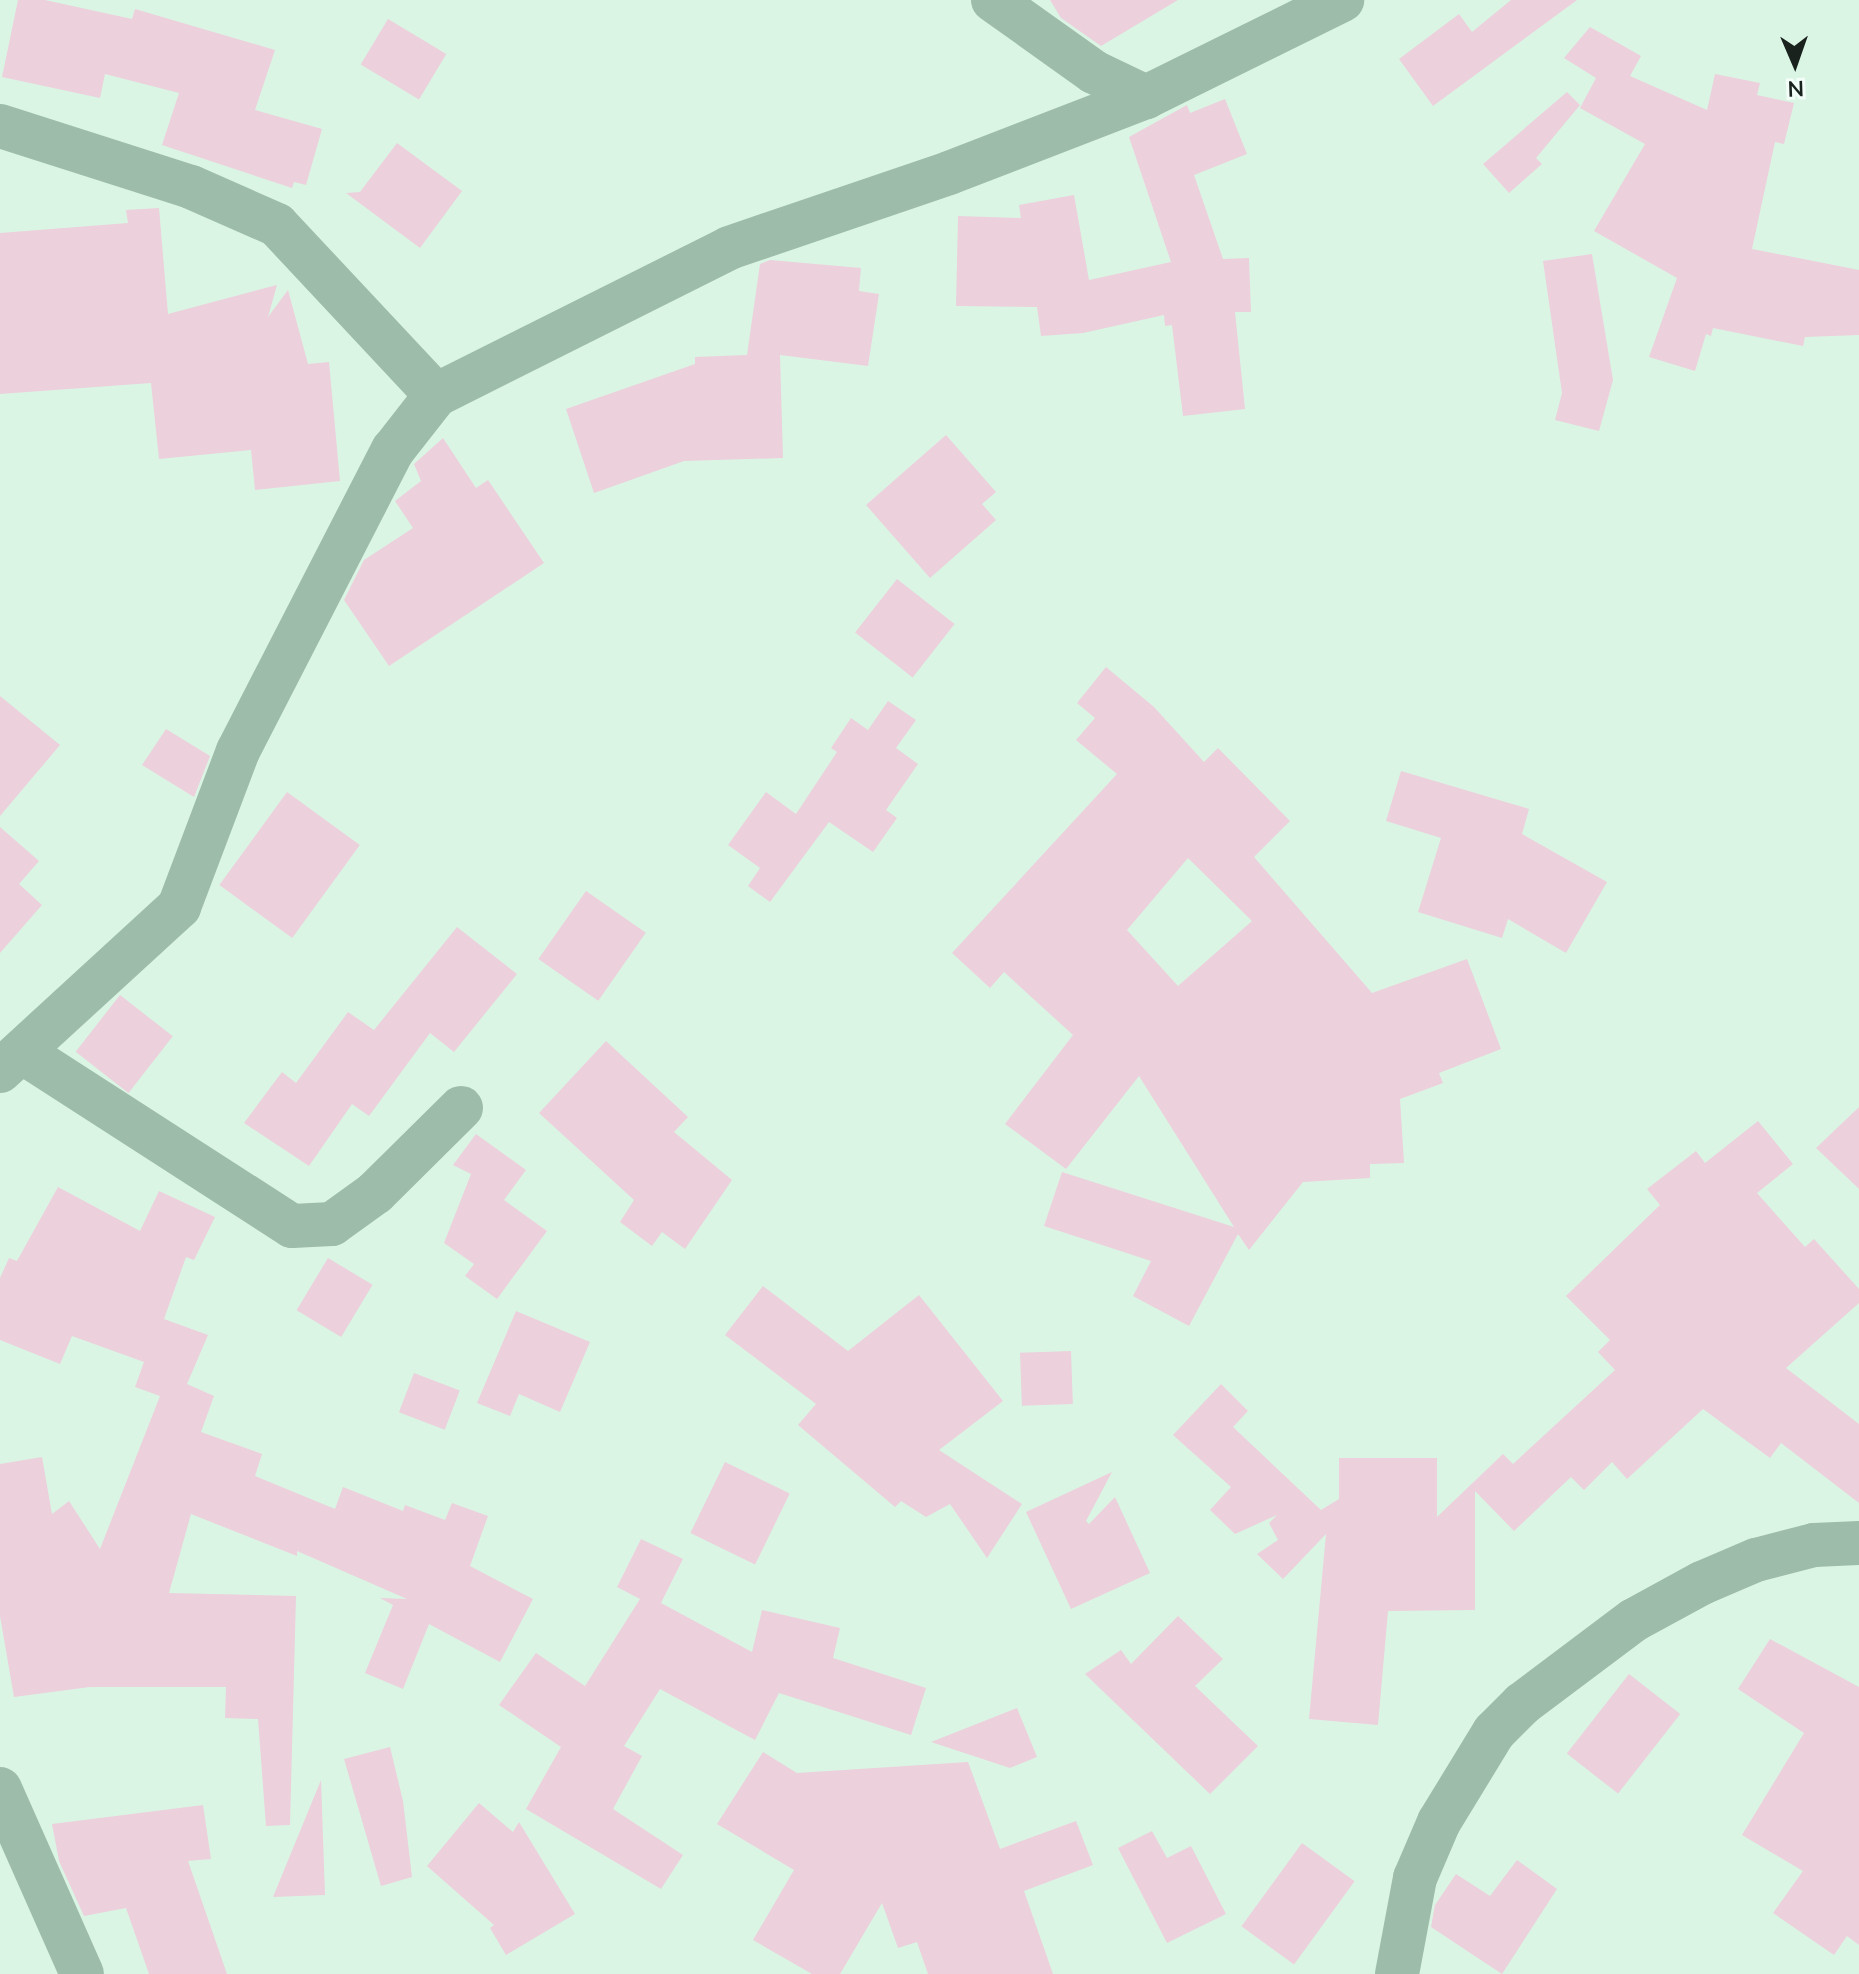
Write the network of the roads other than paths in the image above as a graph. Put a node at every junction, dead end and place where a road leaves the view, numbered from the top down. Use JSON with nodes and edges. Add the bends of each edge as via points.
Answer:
{"nodes":[{"id":1,"x":993,"y":0,"type":"edge"},
{"id":2,"x":1342,"y":0,"type":"edge"},
{"id":3,"x":1146,"y":97,"type":"junction"},
{"id":4,"x":0,"y":126,"type":"edge"},
{"id":5,"x":436,"y":395,"type":"junction"},
{"id":6,"x":11,"y":1061,"type":"edge"},
{"id":7,"x":461,"y":1108,"type":"dead end"},
{"id":8,"x":1859,"y":1543,"type":"edge"},
{"id":9,"x":0,"y":1789,"type":"edge"},
{"id":10,"x":82,"y":1974,"type":"edge"},
{"id":11,"x":1397,"y":1974,"type":"edge"}],
"edges":[{"from":1,"to":3,"type":"street","via":[[1094,72]]},
{"from":2,"to":3,"type":"street"},
{"from":3,"to":5,"type":"street","via":[[949,173],[729,248]]},
{"from":4,"to":5,"type":"street","via":[[191,187],[277,225]]},
{"from":5,"to":6,"type":"street","via":[[393,450],[238,751],[179,907]]},
{"from":6,"to":7,"type":"street","via":[[292,1226],[332,1224],[375,1193]]},
{"from":8,"to":11,"type":"street","via":[[1814,1545],[1756,1560],[1702,1583],[1634,1620],[1522,1704],[1494,1732],[1439,1822],[1415,1878]]},
{"from":9,"to":10,"type":"street"}]}
